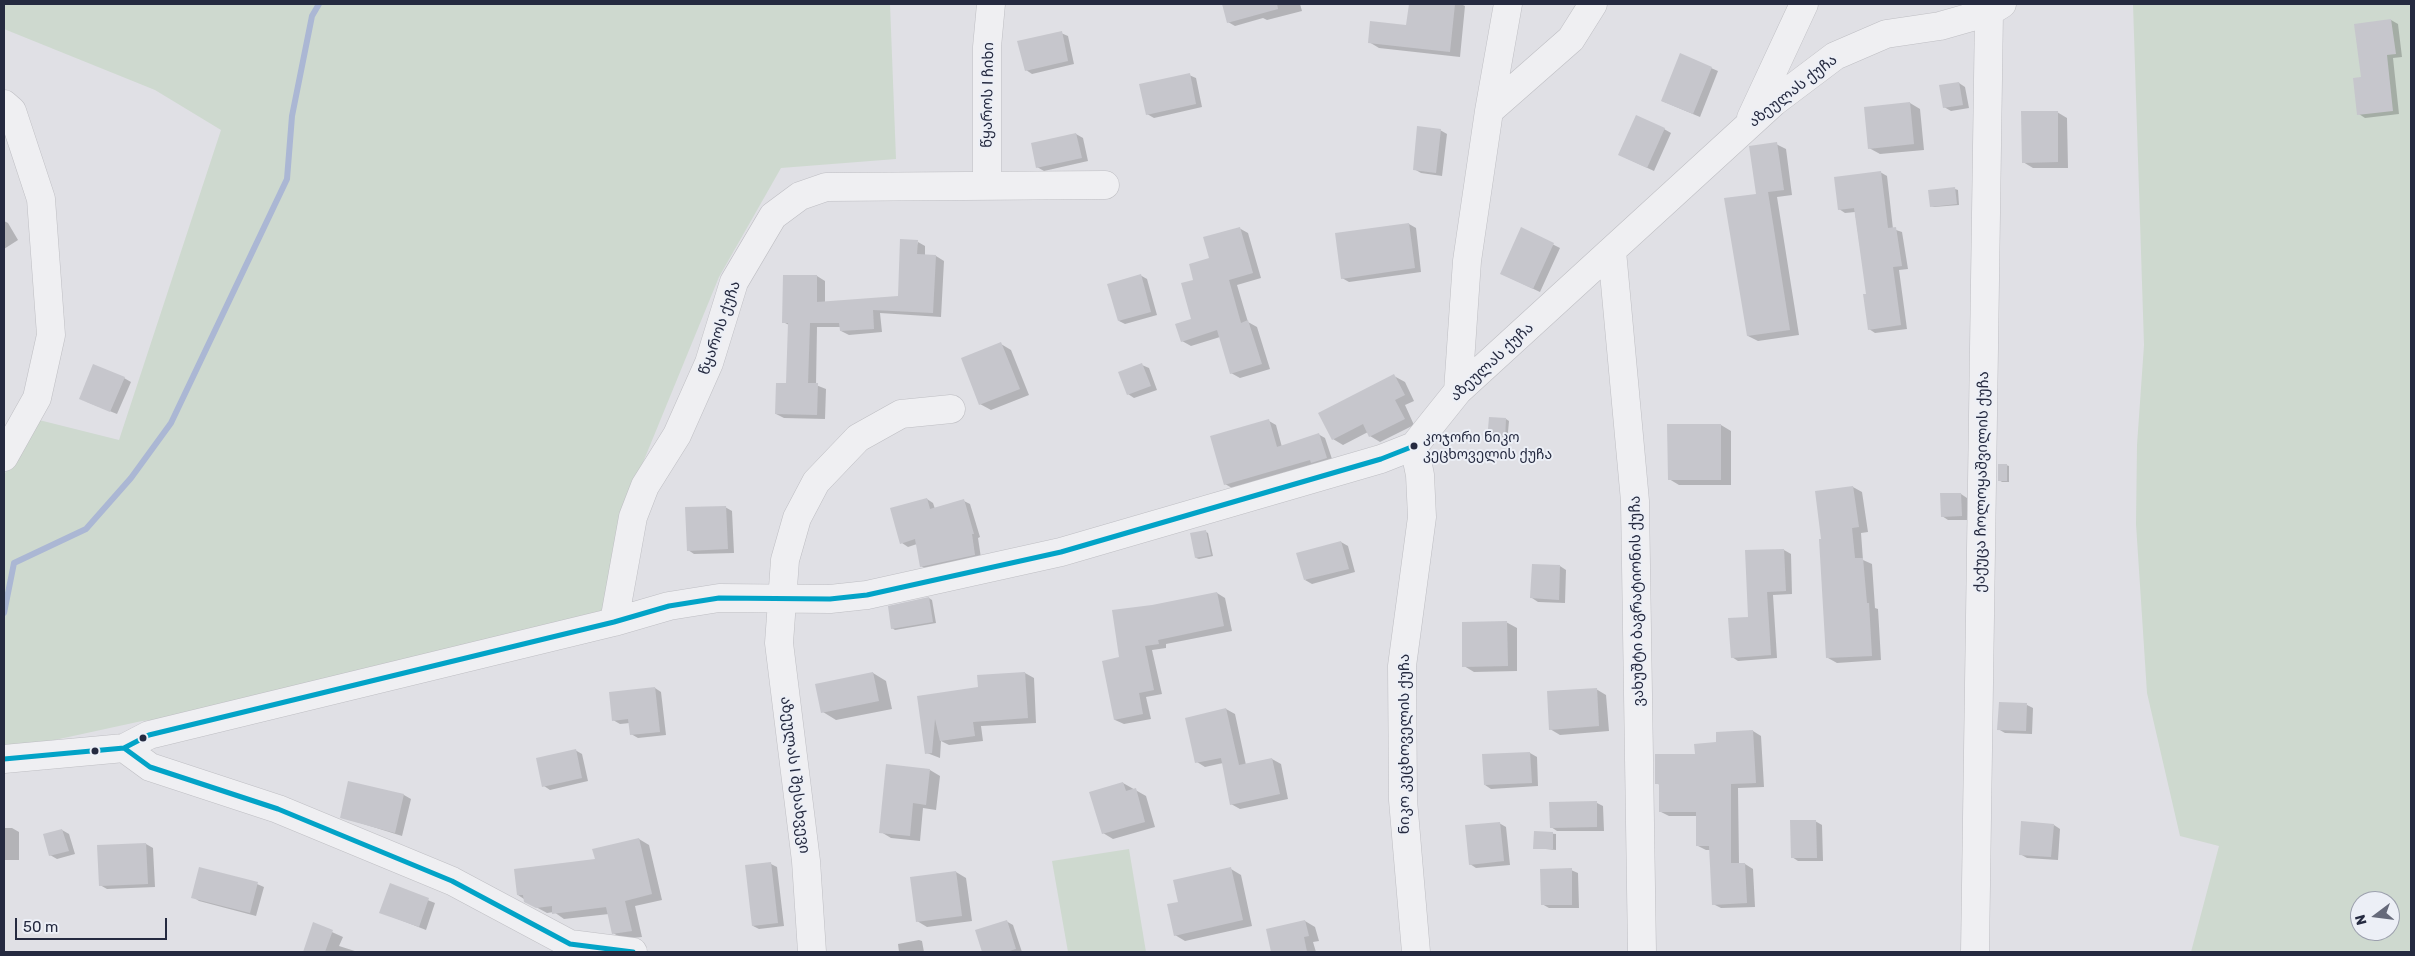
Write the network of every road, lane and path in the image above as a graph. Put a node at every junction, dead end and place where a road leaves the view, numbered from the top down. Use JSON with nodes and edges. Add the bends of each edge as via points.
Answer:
{"nodes":[{"id":1,"x":991,"y":4,"type":"edge"},
{"id":2,"x":1508,"y":4,"type":"edge"},
{"id":3,"x":1593,"y":4,"type":"edge"},
{"id":4,"x":1804,"y":4,"type":"edge"},
{"id":5,"x":1995,"y":8,"type":"edge"},
{"id":6,"x":4,"y":104,"type":"edge"},
{"id":7,"x":1489,"y":111,"type":"junction"},
{"id":8,"x":1748,"y":126,"type":"junction"},
{"id":9,"x":987,"y":185,"type":"junction"},
{"id":10,"x":1105,"y":185,"type":"dead end"},
{"id":11,"x":1612,"y":252,"type":"junction"},
{"id":12,"x":1458,"y":391,"type":"junction"},
{"id":13,"x":951,"y":409,"type":"dead end"},
{"id":14,"x":1414,"y":446,"type":"junction"},
{"id":15,"x":4,"y":457,"type":"edge"},
{"id":16,"x":782,"y":598,"type":"junction"},
{"id":17,"x":614,"y":622,"type":"junction"},
{"id":18,"x":124,"y":748,"type":"junction"},
{"id":19,"x":4,"y":759,"type":"edge"},
{"id":20,"x":570,"y":948,"type":"edge"},
{"id":21,"x":633,"y":952,"type":"edge"},
{"id":22,"x":812,"y":952,"type":"edge"},
{"id":23,"x":1416,"y":952,"type":"edge"},
{"id":24,"x":1642,"y":952,"type":"edge"},
{"id":25,"x":1975,"y":952,"type":"edge"}],
"edges":[{"from":1,"to":9,"type":"street","name":"წყაროს I ჩიხი","via":[[987,47]]},
{"from":2,"to":7,"type":"street"},
{"from":3,"to":7,"type":"street","via":[[1572,39]]},
{"from":4,"to":8,"type":"street"},
{"from":5,"to":8,"type":"street","name":"აზეულას ქუჩა","via":[[1940,26],[1886,34],[1835,56]]},
{"from":5,"to":25,"type":"street","name":"ქაქუცა ჩოლოყაშვილის ქუჩა"},
{"from":6,"to":15,"type":"street","via":[[12,110],[42,199],[51,335],[36,398]]},
{"from":7,"to":12,"type":"street","via":[[1467,261]]},
{"from":8,"to":11,"type":"street","name":"აზეულას ქუჩა"},
{"from":9,"to":10,"type":"street","name":"წყაროს ქუჩა"},
{"from":9,"to":17,"type":"street","name":"წყაროს ქუჩა","via":[[826,187],[800,196],[773,216],[734,282],[709,363],[677,434],[646,486],[633,517]]},
{"from":11,"to":12,"type":"street","name":"აზეულას ქუჩა"},
{"from":11,"to":24,"type":"street","name":"ვახუშტი ბაგრატიონის ქუჩა","via":[[1636,501]]},
{"from":12,"to":14,"type":"street","name":"აზეულას ქუჩა"},
{"from":13,"to":16,"type":"street","name":"აზეულას I შესახვევი","via":[[902,414],[858,438],[816,482],[795,526],[785,560]]},
{"from":14,"to":16,"type":"street","name":"აზეულას ქუჩა","via":[[1381,459],[1062,552],[867,595],[830,599]]},
{"from":14,"to":23,"type":"street","name":"ნიკო კეცხოველის ქუჩა","via":[[1420,475],[1422,517],[1402,666],[1404,800]]},
{"from":16,"to":17,"type":"street","name":"აზეულას ქუჩა","via":[[719,598],[669,606]]},
{"from":16,"to":22,"type":"street","name":"აზეულას I შესახვევი","via":[[779,643],[806,861]]},
{"from":17,"to":18,"type":"street","name":"აზეულას ქუჩა","via":[[150,735]]},
{"from":18,"to":19,"type":"street"},
{"from":18,"to":20,"type":"street","via":[[150,767],[278,809],[452,881]]},
{"from":20,"to":21,"type":"street"}]}
